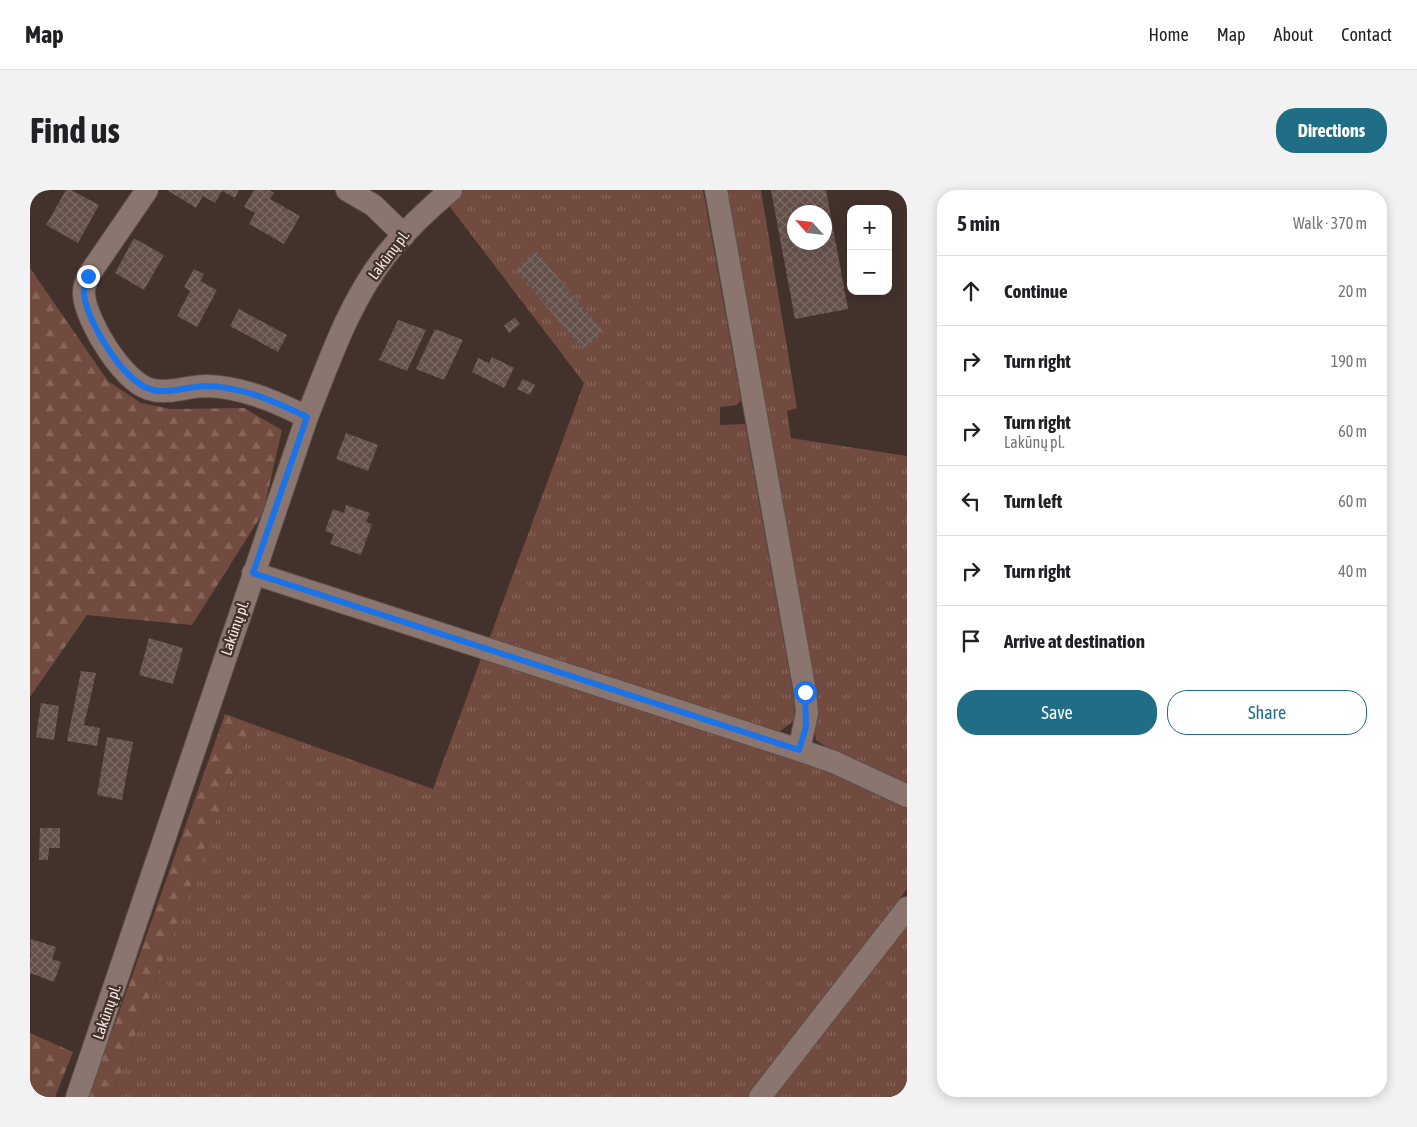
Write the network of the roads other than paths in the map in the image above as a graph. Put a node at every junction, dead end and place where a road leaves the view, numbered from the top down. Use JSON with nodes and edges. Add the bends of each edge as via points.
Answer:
{"nodes":[{"id":1,"x":147,"y":190,"type":"edge"},
{"id":2,"x":347,"y":190,"type":"edge"},
{"id":3,"x":451,"y":190,"type":"edge"},
{"id":4,"x":716,"y":190,"type":"edge"},
{"id":5,"x":404,"y":235,"type":"junction"},
{"id":6,"x":307,"y":417,"type":"junction"},
{"id":7,"x":253,"y":573,"type":"junction"},
{"id":8,"x":799,"y":750,"type":"junction"},
{"id":9,"x":907,"y":796,"type":"edge"},
{"id":10,"x":907,"y":908,"type":"edge"},
{"id":11,"x":77,"y":1097,"type":"edge"},
{"id":12,"x":760,"y":1097,"type":"edge"}],
"edges":[{"from":1,"to":6,"type":"street","via":[[88,276],[83,293],[88,316],[106,346],[140,385],[153,390],[205,386],[235,389],[264,396]]},
{"from":2,"to":5,"type":"street","via":[[373,205]]},
{"from":3,"to":5,"type":"street","name":"Lakūnų pl.","via":[[421,215]]},
{"from":4,"to":8,"type":"street","via":[[805,692],[806,727]]},
{"from":5,"to":6,"type":"street","name":"Lakūnų pl.","via":[[385,256],[358,300]]},
{"from":6,"to":7,"type":"street","name":"Lakūnų pl."},
{"from":7,"to":8,"type":"street"},
{"from":7,"to":11,"type":"street","name":"Lakūnų pl."},
{"from":8,"to":9,"type":"street","via":[[834,762]]},
{"from":10,"to":12,"type":"street"}]}
